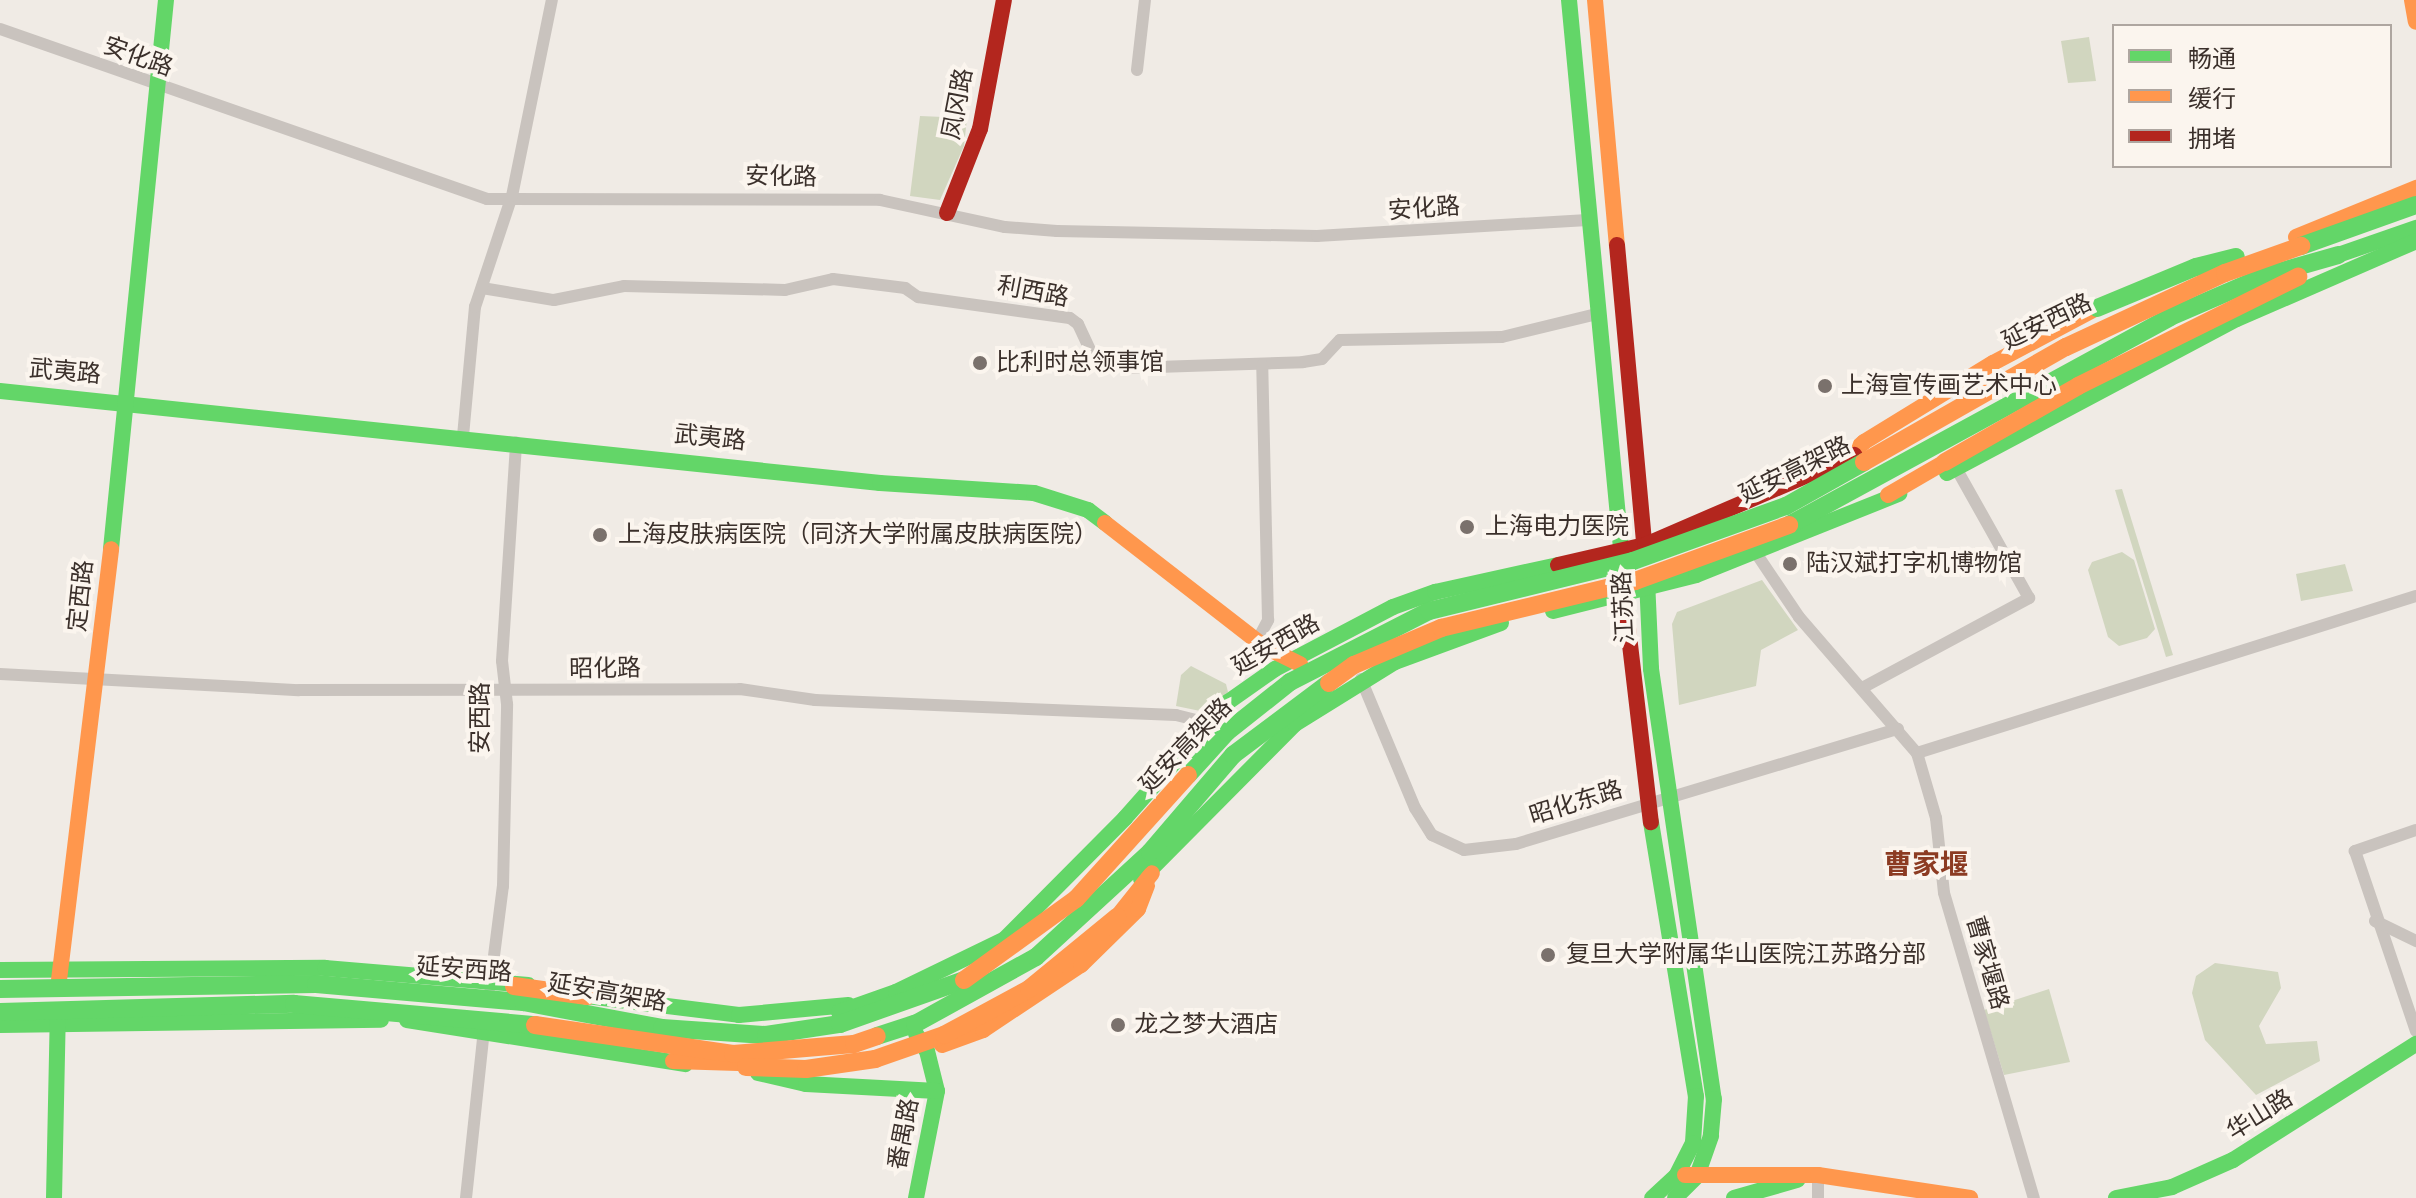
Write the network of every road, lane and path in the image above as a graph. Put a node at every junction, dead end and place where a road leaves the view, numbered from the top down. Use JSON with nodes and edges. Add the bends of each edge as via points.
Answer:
{"nodes":[{"id":1,"x":166,"y":0,"type":"edge"},
{"id":2,"x":552,"y":0,"type":"edge"},
{"id":3,"x":1004,"y":0,"type":"edge"},
{"id":4,"x":1145,"y":0,"type":"edge"},
{"id":5,"x":1569,"y":0,"type":"edge"},
{"id":6,"x":1595,"y":0,"type":"edge"},
{"id":7,"x":2412,"y":0,"type":"edge"},
{"id":8,"x":2416,"y":22,"type":"edge"},
{"id":9,"x":0,"y":29,"type":"edge"},
{"id":10,"x":1137,"y":70,"type":"dead end"},
{"id":11,"x":157,"y":88,"type":"junction"},
{"id":12,"x":2416,"y":188,"type":"edge"},
{"id":13,"x":512,"y":196,"type":"junction"},
{"id":14,"x":2416,"y":205,"type":"edge"},
{"id":15,"x":947,"y":213,"type":"junction"},
{"id":16,"x":1588,"y":220,"type":"junction"},
{"id":17,"x":2416,"y":229,"type":"edge"},
{"id":18,"x":2326,"y":234,"type":"junction"},
{"id":19,"x":2416,"y":241,"type":"edge"},
{"id":20,"x":2338,"y":255,"type":"junction"},
{"id":21,"x":482,"y":288,"type":"junction"},
{"id":22,"x":2202,"y":313,"type":"junction"},
{"id":23,"x":1597,"y":314,"type":"junction"},
{"id":24,"x":2210,"y":333,"type":"junction"},
{"id":25,"x":2122,"y":352,"type":"junction"},
{"id":26,"x":1262,"y":365,"type":"junction"},
{"id":27,"x":2134,"y":372,"type":"junction"},
{"id":28,"x":0,"y":391,"type":"edge"},
{"id":29,"x":129,"y":402,"type":"junction"},
{"id":30,"x":463,"y":436,"type":"junction"},
{"id":31,"x":516,"y":442,"type":"junction"},
{"id":32,"x":1844,"y":460,"type":"junction"},
{"id":33,"x":1950,"y":465,"type":"junction"},
{"id":34,"x":1888,"y":495,"type":"junction"},
{"id":35,"x":1645,"y":545,"type":"junction"},
{"id":36,"x":1621,"y":551,"type":"junction"},
{"id":37,"x":1756,"y":553,"type":"junction"},
{"id":38,"x":1648,"y":590,"type":"junction"},
{"id":39,"x":2416,"y":596,"type":"edge"},
{"id":40,"x":1624,"y":597,"type":"junction"},
{"id":41,"x":1257,"y":641,"type":"junction"},
{"id":42,"x":1293,"y":662,"type":"junction"},
{"id":43,"x":0,"y":674,"type":"edge"},
{"id":44,"x":1361,"y":679,"type":"junction"},
{"id":45,"x":97,"y":680,"type":"junction"},
{"id":46,"x":1862,"y":688,"type":"junction"},
{"id":47,"x":506,"y":693,"type":"junction"},
{"id":48,"x":1209,"y":723,"type":"junction"},
{"id":49,"x":1898,"y":729,"type":"junction"},
{"id":50,"x":1917,"y":753,"type":"junction"},
{"id":51,"x":1670,"y":799,"type":"junction"},
{"id":52,"x":1647,"y":804,"type":"junction"},
{"id":53,"x":2416,"y":830,"type":"edge"},
{"id":54,"x":1152,"y":873,"type":"junction"},
{"id":55,"x":2375,"y":921,"type":"junction"},
{"id":56,"x":2416,"y":941,"type":"edge"},
{"id":57,"x":237,"y":968,"type":"junction"},
{"id":58,"x":0,"y":970,"type":"edge"},
{"id":59,"x":0,"y":978,"type":"edge"},
{"id":60,"x":60,"y":978,"type":"junction"},
{"id":61,"x":0,"y":987,"type":"edge"},
{"id":62,"x":285,"y":987,"type":"junction"},
{"id":63,"x":490,"y":987,"type":"junction"},
{"id":64,"x":147,"y":988,"type":"junction"},
{"id":65,"x":421,"y":991,"type":"junction"},
{"id":66,"x":896,"y":992,"type":"junction"},
{"id":67,"x":849,"y":1005,"type":"junction"},
{"id":68,"x":0,"y":1012,"type":"edge"},
{"id":69,"x":0,"y":1025,"type":"edge"},
{"id":70,"x":58,"y":1025,"type":"junction"},
{"id":71,"x":484,"y":1030,"type":"junction"},
{"id":72,"x":2416,"y":1031,"type":"edge"},
{"id":73,"x":922,"y":1043,"type":"junction"},
{"id":74,"x":2416,"y":1044,"type":"edge"},
{"id":75,"x":675,"y":1054,"type":"junction"},
{"id":76,"x":758,"y":1073,"type":"junction"},
{"id":77,"x":937,"y":1091,"type":"junction"},
{"id":78,"x":1677,"y":1175,"type":"junction"},
{"id":79,"x":1818,"y":1175,"type":"junction"},
{"id":80,"x":1697,"y":1176,"type":"junction"},
{"id":81,"x":2175,"y":1192,"type":"edge"},
{"id":82,"x":54,"y":1198,"type":"edge"},
{"id":83,"x":466,"y":1198,"type":"edge"},
{"id":84,"x":916,"y":1198,"type":"edge"},
{"id":85,"x":1652,"y":1198,"type":"edge"},
{"id":86,"x":1675,"y":1198,"type":"edge"},
{"id":87,"x":1734,"y":1198,"type":"edge"},
{"id":88,"x":1818,"y":1198,"type":"edge"},
{"id":89,"x":1970,"y":1198,"type":"edge"},
{"id":90,"x":2034,"y":1198,"type":"edge"},
{"id":91,"x":2116,"y":1198,"type":"edge"}],
"edges":[{"from":1,"to":11,"type":"main road","name":"定西路"},
{"from":2,"to":13,"type":"street"},
{"from":3,"to":15,"type":"main road","name":"凤冈路","via":[[980,129]]},
{"from":4,"to":10,"type":"street"},
{"from":5,"to":16,"type":"main road","name":"江苏路"},
{"from":6,"to":35,"type":"main road","name":"江苏路"},
{"from":7,"to":8,"type":"main road"},
{"from":9,"to":11,"type":"street","name":"安化路"},
{"from":11,"to":13,"type":"street","name":"安化路","via":[[487,199]]},
{"from":11,"to":29,"type":"main road","name":"定西路"},
{"from":12,"to":32,"type":"main road","name":"延安西路","via":[[2037,350]]},
{"from":13,"to":15,"type":"street","name":"安化路","via":[[880,200]]},
{"from":13,"to":21,"type":"street"},
{"from":14,"to":18,"type":"main road","name":"延安高架路","bridge":true},
{"from":15,"to":16,"type":"street","name":"安化路","via":[[1005,227],[1057,231],[1317,236]]},
{"from":16,"to":23,"type":"main road","name":"江苏路"},
{"from":17,"to":20,"type":"main road","name":"延安高架路"},
{"from":17,"to":22,"type":"main road","via":[[2296,271]]},
{"from":18,"to":32,"type":"main road","bridge":true,"via":[[2196,267],[2097,308],[1993,363]]},
{"from":18,"to":65,"type":"main road","name":"延安高架路","bridge":true,"via":[[2225,273],[2066,347],[1786,506],[1633,561],[1429,611],[1340,653],[1290,682],[1227,732],[1076,899],[978,971],[913,1002],[840,1024],[766,1035],[662,1028],[523,1002]]},
{"from":19,"to":24,"type":"main road"},
{"from":20,"to":33,"type":"main road","bridge":true,"via":[[2078,386]]},
{"from":20,"to":75,"type":"main road","name":"延安高架路","bridge":true,"via":[[2265,276],[2170,317],[2074,365],[1792,524],[1635,581],[1441,628],[1354,665],[1233,755],[1150,852],[1058,939],[975,995],[915,1024],[854,1044],[798,1053]]},
{"from":21,"to":26,"type":"street","name":"利西路","via":[[554,300],[612,286],[785,290],[833,279],[1070,318],[1093,356],[1118,368]]},
{"from":21,"to":30,"type":"street","via":[[475,307]]},
{"from":22,"to":24,"type":"main road"},
{"from":22,"to":25,"type":"main road"},
{"from":23,"to":26,"type":"street","name":"利西路","via":[[1502,337],[1340,340],[1315,361]]},
{"from":23,"to":36,"type":"main road","name":"江苏路"},
{"from":24,"to":27,"type":"main road"},
{"from":25,"to":27,"type":"main road"},
{"from":25,"to":34,"type":"main road","via":[[1909,476]]},
{"from":26,"to":41,"type":"street","via":[[1268,620]]},
{"from":27,"to":33,"type":"main road"},
{"from":28,"to":29,"type":"main road","name":"武夷路"},
{"from":29,"to":30,"type":"main road","name":"武夷路"},
{"from":29,"to":45,"type":"main road","name":"定西路"},
{"from":30,"to":31,"type":"main road","name":"武夷路"},
{"from":31,"to":41,"type":"main road","name":"武夷路","via":[[880,483],[1034,493],[1088,510]]},
{"from":31,"to":47,"type":"street","name":"安西路","via":[[502,661]]},
{"from":32,"to":35,"type":"main road","name":"延安西路"},
{"from":33,"to":34,"type":"main road"},
{"from":33,"to":46,"type":"street","via":[[2029,598]]},
{"from":34,"to":37,"type":"main road"},
{"from":35,"to":36,"type":"main road","name":"延安西路"},
{"from":35,"to":38,"type":"main road","name":"江苏路"},
{"from":36,"to":40,"type":"main road","name":"江苏路"},
{"from":36,"to":42,"type":"main road","name":"延安西路","via":[[1435,592],[1393,607]]},
{"from":37,"to":38,"type":"main road"},
{"from":37,"to":46,"type":"street","name":"曹家堰路","via":[[1812,632]]},
{"from":38,"to":40,"type":"main road"},
{"from":38,"to":51,"type":"main road","name":"江苏路","via":[[1651,669]]},
{"from":39,"to":50,"type":"street"},
{"from":40,"to":44,"type":"main road","via":[[1510,620],[1433,646]]},
{"from":40,"to":52,"type":"main road","name":"江苏路"},
{"from":41,"to":42,"type":"main road","name":"武夷路"},
{"from":42,"to":44,"type":"main road","name":"武夷路"},
{"from":42,"to":48,"type":"main road","name":"延安西路","via":[[1228,702]]},
{"from":43,"to":45,"type":"street","name":"昭化路"},
{"from":44,"to":52,"type":"street","name":"昭化东路","via":[[1415,808],[1432,835],[1464,850],[1516,844]]},
{"from":44,"to":54,"type":"main road","via":[[1295,724]]},
{"from":45,"to":47,"type":"street","name":"昭化路"},
{"from":45,"to":60,"type":"main road","name":"定西路"},
{"from":46,"to":49,"type":"street","name":"曹家堰路"},
{"from":47,"to":48,"type":"street","name":"昭化路","via":[[740,689],[815,700],[1176,715]]},
{"from":47,"to":63,"type":"street","name":"安西路","via":[[503,886]]},
{"from":48,"to":66,"type":"main road","name":"延安西路","via":[[1125,818],[1005,939]]},
{"from":49,"to":50,"type":"street","name":"曹家堰路"},
{"from":49,"to":51,"type":"street","name":"昭化东路"},
{"from":50,"to":90,"type":"street","name":"曹家堰路","via":[[1936,818],[1944,893]]},
{"from":51,"to":52,"type":"street","name":"昭化东路"},
{"from":51,"to":80,"type":"main road","name":"江苏路","via":[[1714,1099],[1711,1136]]},
{"from":52,"to":78,"type":"main road","name":"江苏路","via":[[1668,904],[1696,1096],[1693,1143]]},
{"from":53,"to":55,"type":"street","via":[[2355,851]]},
{"from":54,"to":73,"type":"main road","via":[[1138,909],[1081,965],[983,1030]]},
{"from":54,"to":75,"type":"main road","bridge":true,"via":[[1084,949],[980,1018],[875,1059],[806,1069],[752,1068]]},
{"from":55,"to":56,"type":"street"},
{"from":55,"to":72,"type":"street"},
{"from":57,"to":60,"type":"main road"},
{"from":57,"to":62,"type":"main road"},
{"from":57,"to":63,"type":"main road","via":[[325,968]]},
{"from":58,"to":60,"type":"main road"},
{"from":59,"to":64,"type":"main road","bridge":true},
{"from":60,"to":61,"type":"main road","name":"延安西路"},
{"from":60,"to":62,"type":"main road","name":"延安西路"},
{"from":60,"to":70,"type":"main road","name":"定西路"},
{"from":61,"to":64,"type":"main road","name":"延安高架路","bridge":true},
{"from":62,"to":63,"type":"main road","name":"延安西路"},
{"from":63,"to":67,"type":"main road","via":[[737,1008]]},
{"from":64,"to":65,"type":"main road","name":"延安高架路","bridge":true,"via":[[316,984]]},
{"from":65,"to":67,"type":"main road","bridge":true,"via":[[516,986],[739,1015]]},
{"from":66,"to":67,"type":"main road","name":"延安西路"},
{"from":66,"to":73,"type":"main road","name":"番禺路"},
{"from":68,"to":75,"type":"main road","name":"延安高架路","bridge":true,"via":[[308,1005],[472,1016]]},
{"from":69,"to":70,"type":"main road"},
{"from":70,"to":71,"type":"main road","via":[[364,1019]]},
{"from":70,"to":82,"type":"main road","name":"定西路"},
{"from":71,"to":75,"type":"main road"},
{"from":71,"to":83,"type":"street"},
{"from":73,"to":75,"type":"main road","via":[[767,1064]]},
{"from":73,"to":76,"type":"main road","via":[[818,1077]]},
{"from":73,"to":77,"type":"main road","name":"番禺路"},
{"from":74,"to":81,"type":"main road","name":"华山路"},
{"from":75,"to":76,"type":"main road"},
{"from":76,"to":77,"type":"main road","via":[[794,1083]]},
{"from":77,"to":84,"type":"main road","name":"番禺路"},
{"from":78,"to":80,"type":"main road"},
{"from":78,"to":85,"type":"main road"},
{"from":79,"to":80,"type":"main road"},
{"from":79,"to":87,"type":"main road"},
{"from":79,"to":88,"type":"street"},
{"from":79,"to":89,"type":"main road"},
{"from":80,"to":86,"type":"main road","name":"江苏路"},
{"from":81,"to":91,"type":"main road","name":"华山路"}]}
